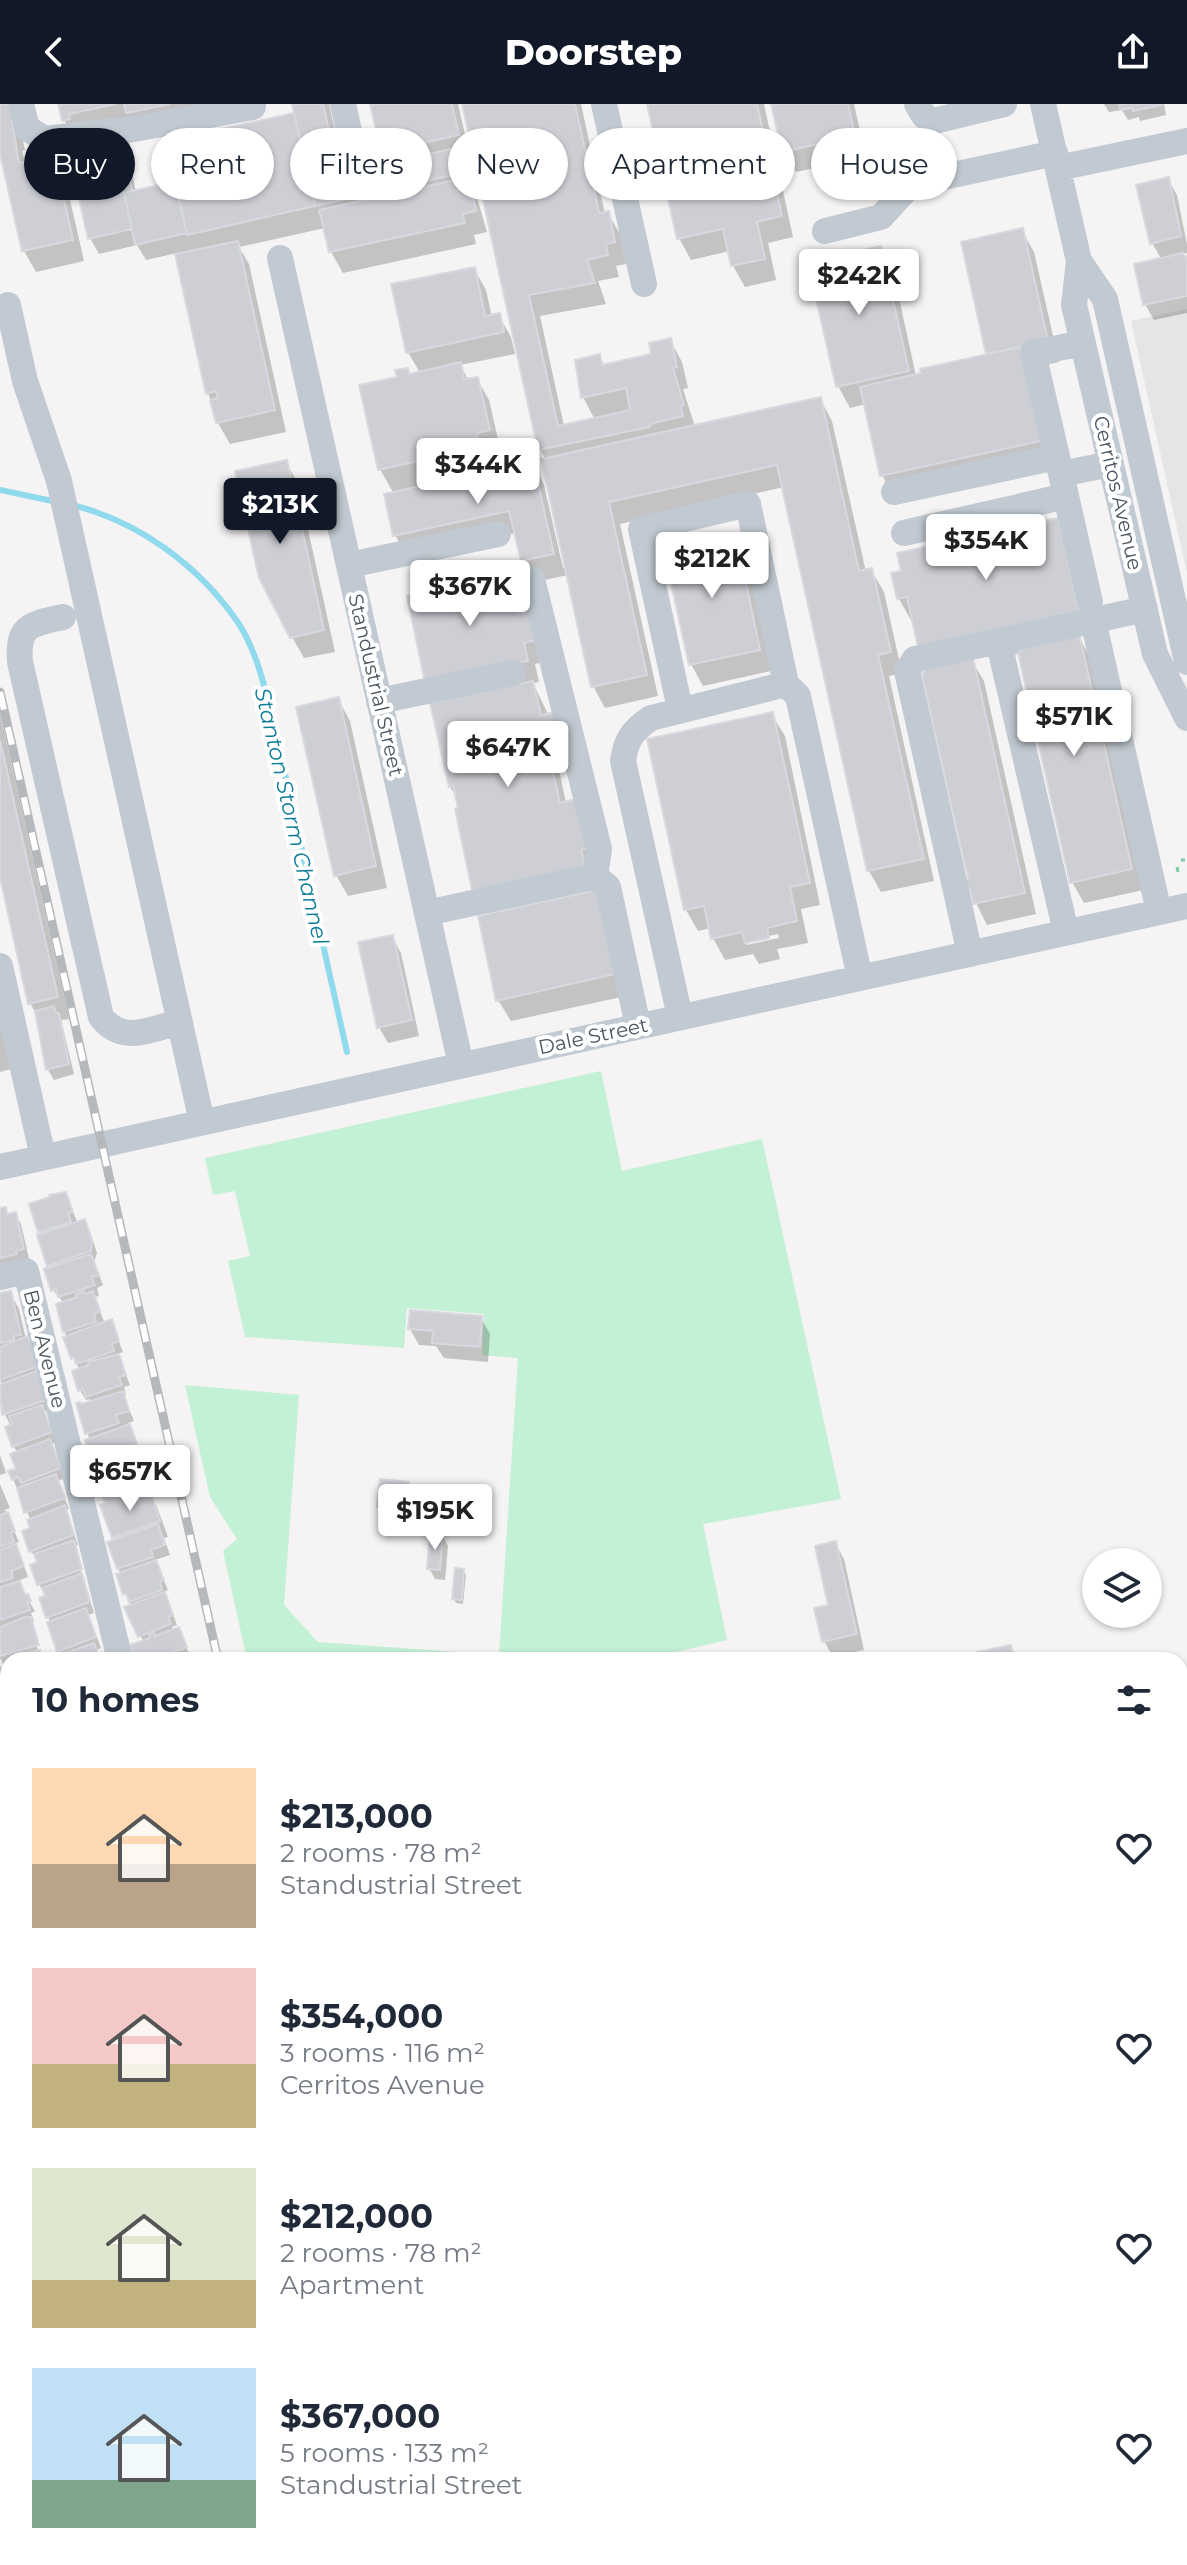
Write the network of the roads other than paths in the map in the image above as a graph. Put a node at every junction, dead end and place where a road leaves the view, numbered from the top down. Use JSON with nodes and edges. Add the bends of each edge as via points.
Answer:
{"nodes":[{"id":1,"x":21,"y":104,"type":"edge"},
{"id":2,"x":253,"y":104,"type":"edge"},
{"id":3,"x":343,"y":104,"type":"edge"},
{"id":4,"x":604,"y":104,"type":"edge"},
{"id":5,"x":917,"y":104,"type":"edge"},
{"id":6,"x":1004,"y":104,"type":"edge"},
{"id":7,"x":1043,"y":104,"type":"edge"},
{"id":8,"x":348,"y":128,"type":"edge"},
{"id":9,"x":1187,"y":141,"type":"edge"},
{"id":10,"x":1056,"y":160,"type":"junction"},
{"id":11,"x":825,"y":231,"type":"dead end"},
{"id":12,"x":280,"y":258,"type":"dead end"},
{"id":13,"x":1079,"y":261,"type":"junction"},
{"id":14,"x":644,"y":284,"type":"dead end"},
{"id":15,"x":8,"y":305,"type":"dead end"},
{"id":16,"x":1083,"y":343,"type":"junction"},
{"id":17,"x":1111,"y":464,"type":"junction"},
{"id":18,"x":1061,"y":476,"type":"junction"},
{"id":19,"x":894,"y":492,"type":"dead end"},
{"id":20,"x":904,"y":533,"type":"dead end"},
{"id":21,"x":498,"y":534,"type":"dead end"},
{"id":22,"x":349,"y":565,"type":"junction"},
{"id":23,"x":532,"y":579,"type":"dead end"},
{"id":24,"x":1145,"y":609,"type":"junction"},
{"id":25,"x":1092,"y":611,"type":"junction"},
{"id":26,"x":63,"y":617,"type":"dead end"},
{"id":27,"x":1013,"y":638,"type":"junction"},
{"id":28,"x":1187,"y":662,"type":"edge"},
{"id":29,"x":513,"y":673,"type":"dead end"},
{"id":30,"x":786,"y":684,"type":"junction"},
{"id":31,"x":379,"y":701,"type":"junction"},
{"id":32,"x":680,"y":709,"type":"junction"},
{"id":33,"x":1187,"y":718,"type":"edge"},
{"id":34,"x":595,"y":876,"type":"junction"},
{"id":35,"x":1187,"y":906,"type":"edge"},
{"id":36,"x":1159,"y":912,"type":"junction"},
{"id":37,"x":427,"y":913,"type":"junction"},
{"id":38,"x":1066,"y":932,"type":"junction"},
{"id":39,"x":970,"y":954,"type":"junction"},
{"id":40,"x":0,"y":966,"type":"edge"},
{"id":41,"x":860,"y":978,"type":"junction"},
{"id":42,"x":680,"y":1017,"type":"junction"},
{"id":43,"x":180,"y":1022,"type":"junction"},
{"id":44,"x":638,"y":1026,"type":"junction"},
{"id":45,"x":461,"y":1065,"type":"junction"},
{"id":46,"x":202,"y":1122,"type":"junction"},
{"id":47,"x":43,"y":1157,"type":"junction"},
{"id":48,"x":0,"y":1167,"type":"edge"},
{"id":49,"x":0,"y":1277,"type":"edge"},
{"id":50,"x":118,"y":1652,"type":"edge"}],
"edges":[{"from":1,"to":2,"type":"street","via":[[27,128],[44,139],[134,129]]},
{"from":3,"to":8,"type":"street"},
{"from":4,"to":14,"type":"street"},
{"from":5,"to":6,"type":"street","via":[[934,121]]},
{"from":7,"to":10,"type":"street","name":"Cerritos Avenue"},
{"from":9,"to":10,"type":"street"},
{"from":10,"to":11,"type":"street","via":[[911,184],[881,217]]},
{"from":10,"to":13,"type":"street","name":"Cerritos Avenue"},
{"from":12,"to":22,"type":"street","name":"Standustrial Street"},
{"from":13,"to":16,"type":"street","name":"Cerritos Avenue","via":[[1074,305]]},
{"from":13,"to":28,"type":"street","name":"Cerritos Avenue","via":[[1105,299]]},
{"from":15,"to":43,"type":"street","via":[[25,381],[59,481]]},
{"from":16,"to":17,"type":"street","name":"Cerritos Avenue"},
{"from":16,"to":18,"type":"street","via":[[1033,353]]},
{"from":17,"to":18,"type":"street"},
{"from":17,"to":24,"type":"street","name":"Cerritos Avenue"},
{"from":18,"to":19,"type":"street"},
{"from":18,"to":20,"type":"street"},
{"from":18,"to":25,"type":"street"},
{"from":21,"to":22,"type":"street"},
{"from":22,"to":31,"type":"street","name":"Standustrial Street"},
{"from":23,"to":34,"type":"street","via":[[599,849]]},
{"from":24,"to":25,"type":"street"},
{"from":24,"to":33,"type":"street","name":"Cerritos Avenue","via":[[1155,654]]},
{"from":25,"to":27,"type":"street"},
{"from":25,"to":36,"type":"street"},
{"from":26,"to":43,"type":"street","via":[[32,624],[23,632],[20,662],[101,1017],[117,1033],[130,1034]]},
{"from":27,"to":38,"type":"street","via":[[1001,652]]},
{"from":27,"to":39,"type":"street","via":[[915,659],[907,671]]},
{"from":29,"to":31,"type":"street"},
{"from":30,"to":32,"type":"street"},
{"from":30,"to":32,"type":"street","via":[[748,504],[641,529]]},
{"from":30,"to":41,"type":"street","via":[[798,696]]},
{"from":31,"to":37,"type":"street","name":"Standustrial Street"},
{"from":32,"to":42,"type":"street","via":[[635,729],[625,742],[623,761]]},
{"from":34,"to":37,"type":"street"},
{"from":34,"to":44,"type":"street","via":[[608,887]]},
{"from":35,"to":36,"type":"street","name":"Dale Street"},
{"from":36,"to":38,"type":"street","name":"Dale Street"},
{"from":37,"to":45,"type":"street","name":"Standustrial Street"},
{"from":38,"to":39,"type":"street","name":"Dale Street"},
{"from":39,"to":41,"type":"street","name":"Dale Street"},
{"from":40,"to":47,"type":"street"},
{"from":41,"to":42,"type":"street","name":"Dale Street"},
{"from":42,"to":44,"type":"street","name":"Dale Street"},
{"from":43,"to":46,"type":"street"},
{"from":44,"to":45,"type":"street","name":"Dale Street"},
{"from":45,"to":46,"type":"street","name":"Dale Street"},
{"from":46,"to":47,"type":"street","name":"Dale Street"},
{"from":47,"to":48,"type":"street","name":"Dale Street"},
{"from":49,"to":50,"type":"street","name":"Ben Avenue","via":[[26,1271]]}]}
